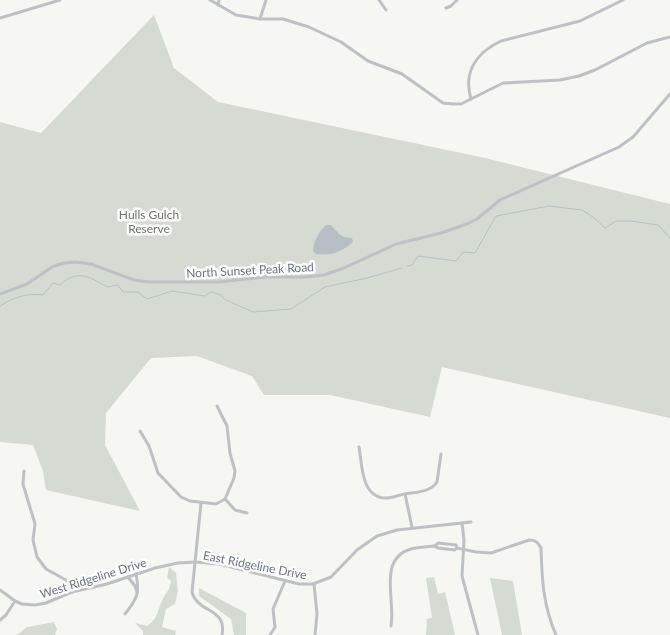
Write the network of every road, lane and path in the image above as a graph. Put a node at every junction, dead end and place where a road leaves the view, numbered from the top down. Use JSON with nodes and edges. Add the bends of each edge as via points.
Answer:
{"nodes":[{"id":1,"x":60,"y":0,"type":"edge"},
{"id":2,"x":210,"y":0,"type":"edge"},
{"id":3,"x":219,"y":0,"type":"edge"},
{"id":4,"x":266,"y":0,"type":"edge"},
{"id":5,"x":378,"y":0,"type":"edge"},
{"id":6,"x":457,"y":0,"type":"edge"},
{"id":7,"x":623,"y":0,"type":"edge"},
{"id":8,"x":218,"y":5,"type":"junction"},
{"id":9,"x":446,"y":8,"type":"dead end"},
{"id":10,"x":386,"y":10,"type":"dead end"},
{"id":11,"x":0,"y":18,"type":"edge"},
{"id":12,"x":260,"y":19,"type":"junction"},
{"id":13,"x":670,"y":37,"type":"edge"},
{"id":14,"x":670,"y":94,"type":"edge"},
{"id":15,"x":471,"y":99,"type":"junction"},
{"id":16,"x":0,"y":294,"type":"edge"},
{"id":17,"x":216,"y":406,"type":"dead end"},
{"id":18,"x":140,"y":431,"type":"dead end"},
{"id":19,"x":359,"y":447,"type":"dead end"},
{"id":20,"x":441,"y":454,"type":"dead end"},
{"id":21,"x":24,"y":471,"type":"dead end"},
{"id":22,"x":406,"y":494,"type":"junction"},
{"id":23,"x":225,"y":499,"type":"junction"},
{"id":24,"x":201,"y":503,"type":"junction"},
{"id":25,"x":247,"y":513,"type":"dead end"},
{"id":26,"x":472,"y":522,"type":"dead end"},
{"id":27,"x":462,"y":524,"type":"junction"},
{"id":28,"x":412,"y":527,"type":"junction"},
{"id":29,"x":463,"y":548,"type":"junction"},
{"id":30,"x":195,"y":562,"type":"junction"},
{"id":31,"x":136,"y":574,"type":"junction"},
{"id":32,"x":128,"y":577,"type":"junction"},
{"id":33,"x":286,"y":581,"type":"junction"},
{"id":34,"x":136,"y":584,"type":"junction"},
{"id":35,"x":314,"y":584,"type":"junction"},
{"id":36,"x":0,"y":590,"type":"edge"},
{"id":37,"x":72,"y":592,"type":"junction"},
{"id":38,"x":15,"y":601,"type":"junction"},
{"id":39,"x":125,"y":614,"type":"dead end"},
{"id":40,"x":0,"y":620,"type":"edge"},
{"id":41,"x":391,"y":626,"type":"dead end"},
{"id":42,"x":222,"y":635,"type":"edge"},
{"id":43,"x":270,"y":635,"type":"edge"},
{"id":44,"x":316,"y":635,"type":"edge"},
{"id":45,"x":478,"y":635,"type":"edge"},
{"id":46,"x":556,"y":635,"type":"edge"}],
"edges":[{"from":1,"to":11,"type":"street"},
{"from":2,"to":8,"type":"street"},
{"from":3,"to":8,"type":"street"},
{"from":4,"to":12,"type":"street"},
{"from":5,"to":10,"type":"street"},
{"from":6,"to":9,"type":"street"},
{"from":7,"to":15,"type":"street","via":[[580,21],[493,45],[471,69],[468,85]]},
{"from":8,"to":12,"type":"street","via":[[236,14]]},
{"from":12,"to":15,"type":"street","via":[[283,19],[309,27],[341,42],[368,61],[402,74],[443,103],[461,104]]},
{"from":13,"to":15,"type":"street","via":[[647,43],[578,76],[503,83]]},
{"from":14,"to":16,"type":"street","name":"North Sunset Peak Road","via":[[633,137],[619,147],[500,200],[466,224],[441,234],[396,244],[324,274],[219,282],[149,282],[134,280],[91,264],[70,263],[52,267],[28,284]]},
{"from":17,"to":23,"type":"street","via":[[226,426],[235,471]]},
{"from":18,"to":24,"type":"street","via":[[163,480],[184,500]]},
{"from":19,"to":22,"type":"street","via":[[365,482],[371,492],[385,498]]},
{"from":20,"to":22,"type":"street","via":[[435,486]]},
{"from":21,"to":37,"type":"street","via":[[23,484],[35,524],[33,540],[37,557],[46,569],[66,580]]},
{"from":22,"to":28,"type":"street"},
{"from":23,"to":24,"type":"street","via":[[216,504]]},
{"from":23,"to":25,"type":"street","via":[[235,510]]},
{"from":24,"to":30,"type":"street"},
{"from":26,"to":27,"type":"street","name":"East Ridgeline Drive"},
{"from":27,"to":28,"type":"street","name":"East Ridgeline Drive"},
{"from":27,"to":29,"type":"street"},
{"from":28,"to":35,"type":"street","name":"East Ridgeline Drive","via":[[370,540],[331,577]]},
{"from":29,"to":41,"type":"street","via":[[438,543],[412,549],[395,561],[390,570]]},
{"from":29,"to":45,"type":"street","via":[[462,576]]},
{"from":29,"to":46,"type":"street","via":[[491,552],[519,542],[537,542],[541,548],[544,598]]},
{"from":30,"to":31,"type":"street","name":"West Ridgeline Drive"},
{"from":30,"to":33,"type":"street","name":"East Ridgeline Drive","via":[[219,564]]},
{"from":30,"to":42,"type":"street","via":[[194,597],[218,616],[223,627]]},
{"from":31,"to":32,"type":"street","name":"West Ridgeline Drive"},
{"from":31,"to":34,"type":"street"},
{"from":32,"to":34,"type":"street"},
{"from":32,"to":37,"type":"street","name":"West Ridgeline Drive"},
{"from":33,"to":35,"type":"street","name":"East Ridgeline Drive"},
{"from":33,"to":43,"type":"street","via":[[273,609],[275,627]]},
{"from":34,"to":39,"type":"street","via":[[134,603]]},
{"from":35,"to":44,"type":"street"},
{"from":36,"to":38,"type":"street","name":"West Ridgeline Drive"},
{"from":37,"to":38,"type":"street","name":"West Ridgeline Drive","via":[[35,605]]},
{"from":38,"to":40,"type":"street"}]}
